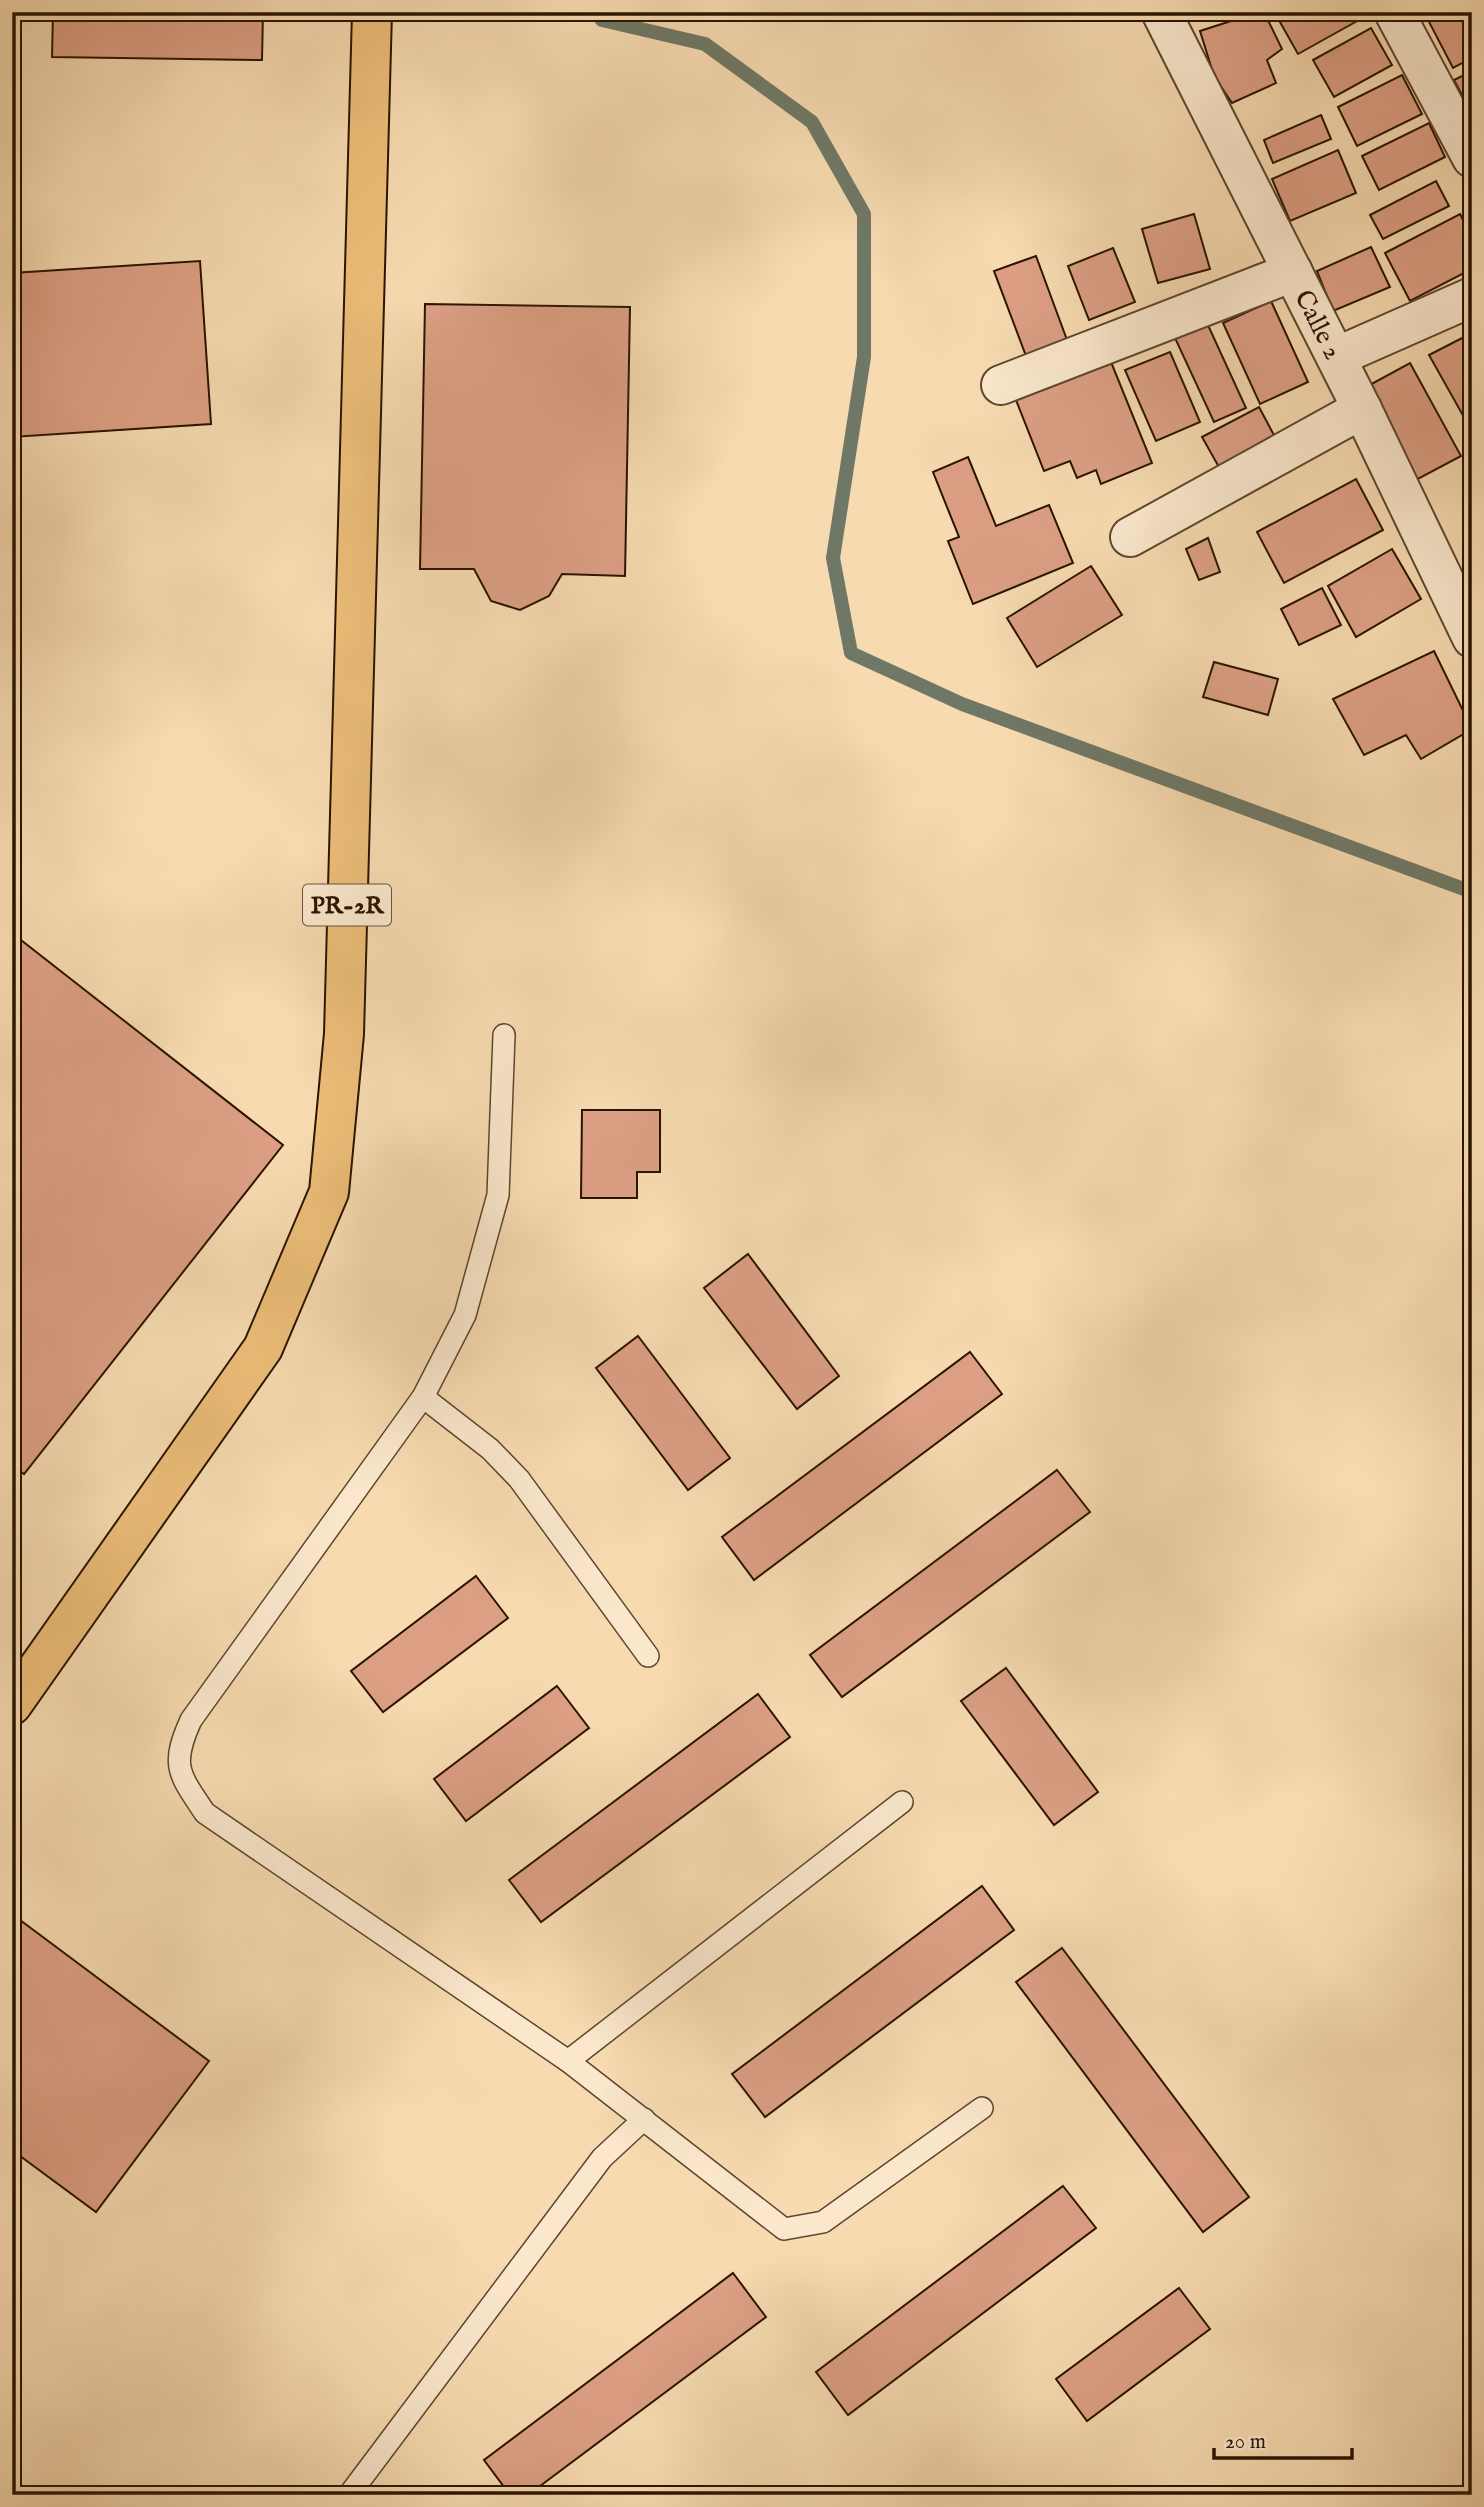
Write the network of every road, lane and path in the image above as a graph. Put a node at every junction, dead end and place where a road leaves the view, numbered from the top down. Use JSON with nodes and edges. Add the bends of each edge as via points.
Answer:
{"nodes":[{"id":1,"x":372,"y":12,"type":"edge"},
{"id":2,"x":1161,"y":12,"type":"edge"},
{"id":3,"x":1394,"y":12,"type":"edge"},
{"id":4,"x":1472,"y":158,"type":"edge"},
{"id":5,"x":1293,"y":272,"type":"junction"},
{"id":6,"x":1472,"y":297,"type":"edge"},
{"id":7,"x":1336,"y":358,"type":"junction"},
{"id":8,"x":1001,"y":385,"type":"dead end"},
{"id":9,"x":1362,"y":410,"type":"junction"},
{"id":10,"x":1130,"y":537,"type":"dead end"},
{"id":11,"x":1472,"y":638,"type":"edge"},
{"id":12,"x":504,"y":1035,"type":"dead end"},
{"id":13,"x":423,"y":1397,"type":"junction"},
{"id":14,"x":648,"y":1656,"type":"dead end"},
{"id":15,"x":12,"y":1705,"type":"edge"},
{"id":16,"x":902,"y":1802,"type":"dead end"},
{"id":17,"x":568,"y":2061,"type":"junction"},
{"id":18,"x":982,"y":2108,"type":"dead end"},
{"id":19,"x":644,"y":2119,"type":"junction"},
{"id":20,"x":349,"y":2495,"type":"edge"}],
"edges":[{"from":1,"to":15,"type":"main road","number":"PR-2R","via":[[344,1034],[329,1192],[262,1348]]},
{"from":2,"to":5,"type":"street","name":"Calle 2"},
{"from":3,"to":4,"type":"street"},
{"from":5,"to":7,"type":"street","name":"Calle 2"},
{"from":5,"to":8,"type":"street"},
{"from":6,"to":7,"type":"street"},
{"from":7,"to":9,"type":"street","name":"Calle 2"},
{"from":9,"to":10,"type":"street"},
{"from":9,"to":11,"type":"street","name":"Calle 2"},
{"from":12,"to":13,"type":"lane","via":[[498,1195],[465,1315]]},
{"from":13,"to":14,"type":"lane","via":[[490,1449],[520,1479]]},
{"from":13,"to":17,"type":"lane","via":[[191,1720],[179,1748],[180,1777],[205,1814]]},
{"from":16,"to":17,"type":"lane"},
{"from":17,"to":19,"type":"lane"},
{"from":18,"to":19,"type":"lane","via":[[823,2222],[784,2228]]},
{"from":19,"to":20,"type":"lane","via":[[602,2158]]}]}
